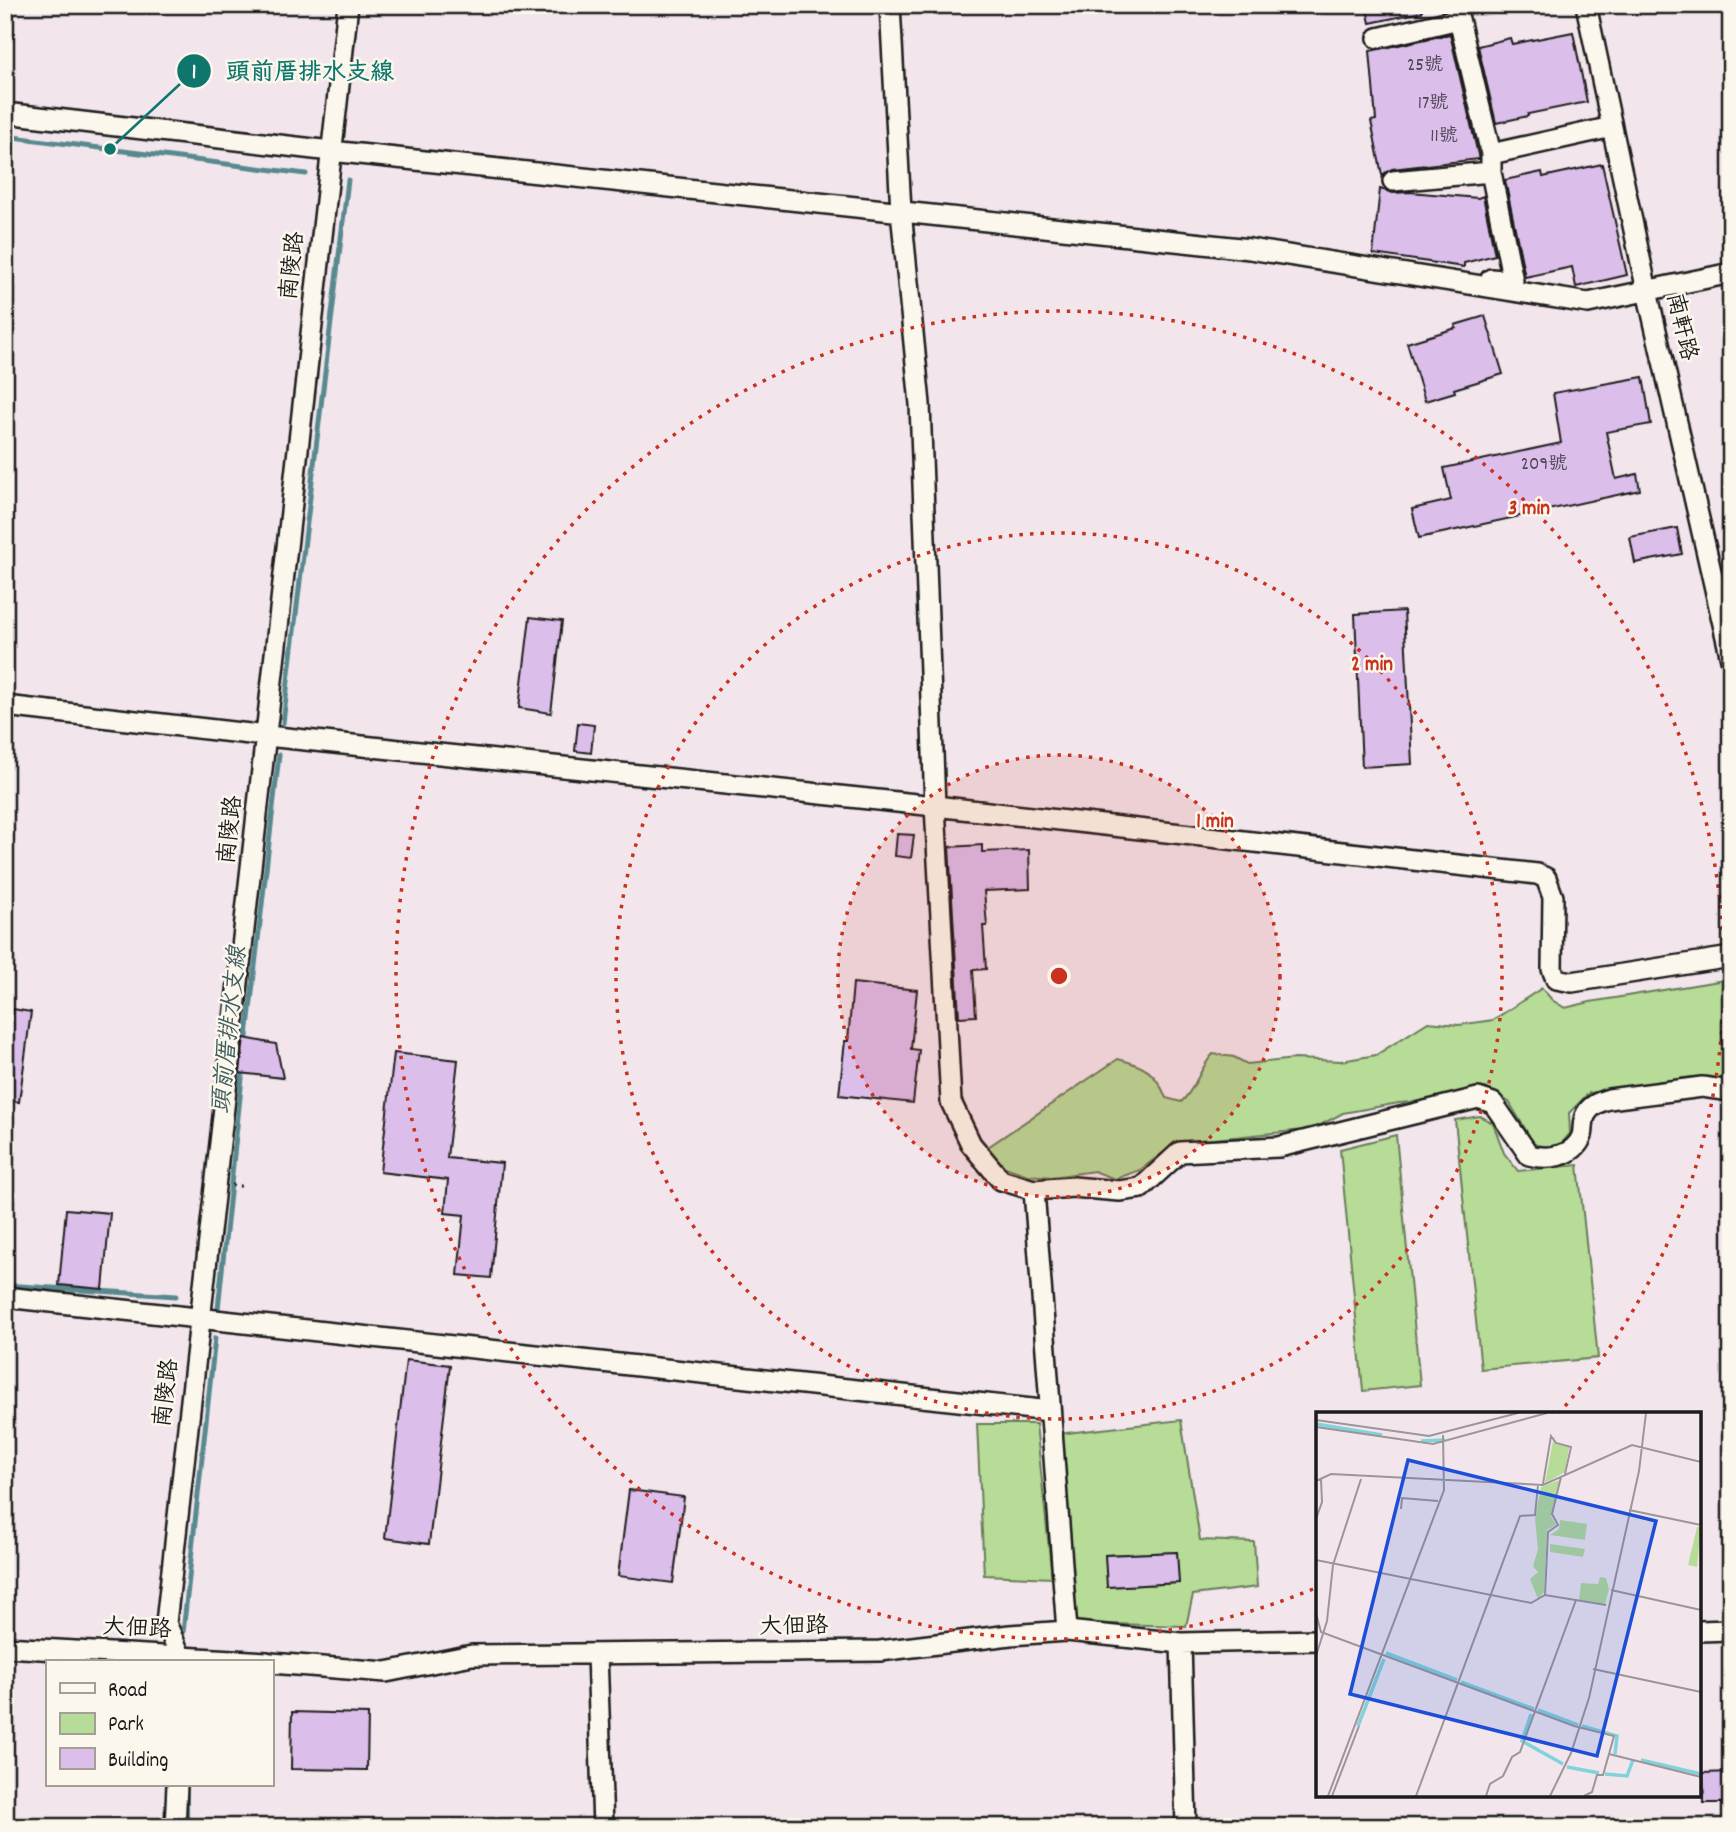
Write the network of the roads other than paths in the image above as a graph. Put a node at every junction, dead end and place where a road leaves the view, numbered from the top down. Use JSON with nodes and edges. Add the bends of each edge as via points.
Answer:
{"nodes":[{"id":1,"x":348,"y":5,"type":"edge"},
{"id":2,"x":890,"y":5,"type":"edge"},
{"id":3,"x":1586,"y":5,"type":"edge"},
{"id":4,"x":1378,"y":38,"type":"dead end"},
{"id":5,"x":5,"y":113,"type":"edge"},
{"id":6,"x":1612,"y":127,"type":"junction"},
{"id":7,"x":331,"y":151,"type":"junction"},
{"id":8,"x":1491,"y":163,"type":"junction"},
{"id":9,"x":1392,"y":181,"type":"dead end"},
{"id":10,"x":901,"y":211,"type":"junction"},
{"id":11,"x":1731,"y":273,"type":"edge"},
{"id":12,"x":1454,"y":276,"type":"dead end"},
{"id":13,"x":1647,"y":291,"type":"junction"},
{"id":14,"x":1731,"y":659,"type":"edge"},
{"id":15,"x":5,"y":706,"type":"edge"},
{"id":16,"x":267,"y":736,"type":"junction"},
{"id":17,"x":935,"y":806,"type":"junction"},
{"id":18,"x":1731,"y":957,"type":"edge"},
{"id":19,"x":1731,"y":1091,"type":"edge"},
{"id":20,"x":1034,"y":1190,"type":"junction"},
{"id":21,"x":5,"y":1297,"type":"edge"},
{"id":22,"x":201,"y":1318,"type":"junction"},
{"id":23,"x":1050,"y":1411,"type":"junction"},
{"id":24,"x":1731,"y":1630,"type":"edge"},
{"id":25,"x":1067,"y":1631,"type":"junction"},
{"id":26,"x":1701,"y":1631,"type":"edge"},
{"id":27,"x":1316,"y":1640,"type":"edge"},
{"id":28,"x":1181,"y":1643,"type":"junction"},
{"id":29,"x":5,"y":1647,"type":"edge"},
{"id":30,"x":597,"y":1654,"type":"junction"},
{"id":31,"x":181,"y":1659,"type":"edge"},
{"id":32,"x":210,"y":1660,"type":"edge"},
{"id":33,"x":273,"y":1662,"type":"edge"},
{"id":34,"x":177,"y":1786,"type":"edge"},
{"id":35,"x":175,"y":1827,"type":"edge"},
{"id":36,"x":603,"y":1827,"type":"edge"},
{"id":37,"x":1186,"y":1827,"type":"edge"}],
"edges":[{"from":1,"to":7,"type":"street","name":"南陵路"},
{"from":2,"to":10,"type":"street"},
{"from":3,"to":6,"type":"street","name":"南軒路"},
{"from":4,"to":8,"type":"street","via":[[1459,19]]},
{"from":5,"to":7,"type":"street"},
{"from":6,"to":8,"type":"street"},
{"from":6,"to":13,"type":"street","name":"南軒路"},
{"from":7,"to":10,"type":"street"},
{"from":7,"to":16,"type":"street","name":"南陵路"},
{"from":8,"to":9,"type":"street"},
{"from":8,"to":12,"type":"street","via":[[1513,281]]},
{"from":10,"to":13,"type":"street","via":[[1250,248],[1588,303]]},
{"from":10,"to":17,"type":"street","via":[[919,404]]},
{"from":11,"to":13,"type":"street"},
{"from":13,"to":14,"type":"street","name":"南軒路"},
{"from":15,"to":16,"type":"street"},
{"from":16,"to":17,"type":"street"},
{"from":16,"to":22,"type":"street","name":"南陵路"},
{"from":17,"to":18,"type":"street","via":[[1537,874],[1546,878],[1553,897],[1552,969],[1556,979],[1572,982]]},
{"from":17,"to":20,"type":"street","via":[[951,1102],[971,1144],[1001,1180]]},
{"from":19,"to":20,"type":"street","via":[[1702,1087],[1595,1104],[1586,1114],[1574,1149],[1557,1156],[1529,1155],[1493,1103],[1478,1098],[1279,1147],[1180,1152],[1141,1188]]},
{"from":20,"to":23,"type":"street"},
{"from":21,"to":22,"type":"street"},
{"from":22,"to":23,"type":"street"},
{"from":22,"to":31,"type":"street","name":"南陵路","via":[[166,1623]]},
{"from":23,"to":25,"type":"street"},
{"from":24,"to":26,"type":"street"},
{"from":25,"to":28,"type":"street","name":"大佃路"},
{"from":25,"to":30,"type":"street","name":"大佃路","via":[[880,1651]]},
{"from":27,"to":28,"type":"street","name":"大佃路"},
{"from":28,"to":37,"type":"street"},
{"from":29,"to":31,"type":"street","name":"大佃路"},
{"from":30,"to":33,"type":"street","name":"大佃路","via":[[472,1655],[386,1672]]},
{"from":30,"to":36,"type":"street"},
{"from":31,"to":32,"type":"street","name":"大佃路"},
{"from":34,"to":35,"type":"street"}]}
